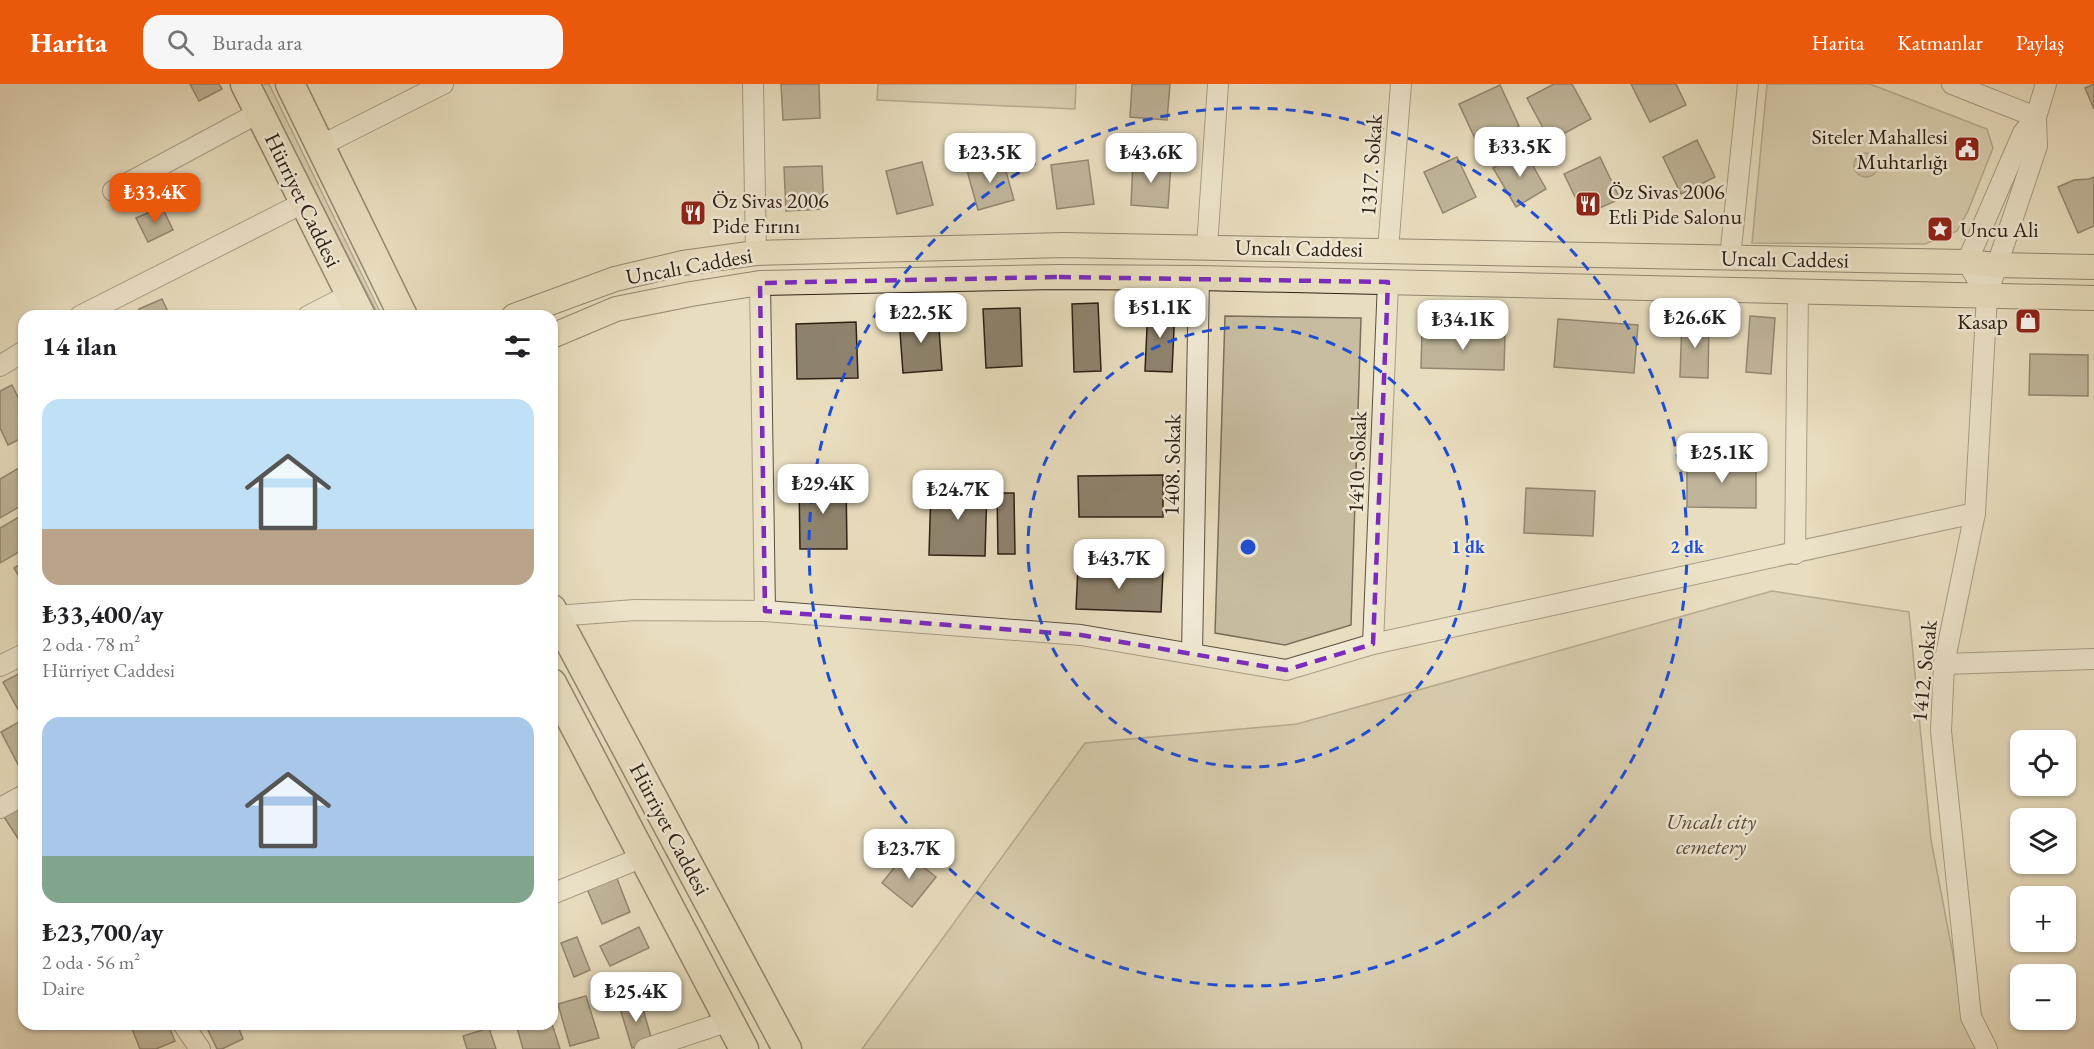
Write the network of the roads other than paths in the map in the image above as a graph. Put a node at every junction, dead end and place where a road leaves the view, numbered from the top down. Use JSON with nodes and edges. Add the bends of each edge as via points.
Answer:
{"nodes":[{"id":1,"x":245,"y":84,"type":"edge"},
{"id":2,"x":290,"y":84,"type":"edge"},
{"id":3,"x":443,"y":84,"type":"edge"},
{"id":4,"x":753,"y":84,"type":"edge"},
{"id":5,"x":1218,"y":84,"type":"edge"},
{"id":6,"x":1401,"y":84,"type":"edge"},
{"id":7,"x":1748,"y":84,"type":"edge"},
{"id":8,"x":1952,"y":84,"type":"edge"},
{"id":9,"x":2046,"y":84,"type":"edge"},
{"id":10,"x":260,"y":112,"type":"junction"},
{"id":11,"x":2036,"y":117,"type":"junction"},
{"id":12,"x":320,"y":146,"type":"junction"},
{"id":13,"x":113,"y":190,"type":"dead end"},
{"id":14,"x":303,"y":203,"type":"junction"},
{"id":15,"x":1206,"y":247,"type":"junction"},
{"id":16,"x":1388,"y":250,"type":"junction"},
{"id":17,"x":756,"y":253,"type":"junction"},
{"id":18,"x":1730,"y":258,"type":"junction"},
{"id":19,"x":1967,"y":262,"type":"junction"},
{"id":20,"x":1996,"y":265,"type":"junction"},
{"id":21,"x":2094,"y":267,"type":"edge"},
{"id":22,"x":1199,"y":278,"type":"junction"},
{"id":23,"x":1388,"y":282,"type":"junction"},
{"id":24,"x":760,"y":283,"type":"junction"},
{"id":25,"x":1798,"y":290,"type":"junction"},
{"id":26,"x":1987,"y":295,"type":"junction"},
{"id":27,"x":2094,"y":298,"type":"edge"},
{"id":28,"x":355,"y":306,"type":"edge"},
{"id":29,"x":92,"y":310,"type":"edge"},
{"id":30,"x":336,"y":310,"type":"edge"},
{"id":31,"x":400,"y":310,"type":"edge"},
{"id":32,"x":530,"y":310,"type":"edge"},
{"id":33,"x":558,"y":333,"type":"edge"},
{"id":34,"x":18,"y":355,"type":"edge"},
{"id":35,"x":0,"y":366,"type":"edge"},
{"id":36,"x":1975,"y":513,"type":"junction"},
{"id":37,"x":1795,"y":554,"type":"junction"},
{"id":38,"x":765,"y":611,"type":"junction"},
{"id":39,"x":558,"y":613,"type":"edge"},
{"id":40,"x":558,"y":620,"type":"edge"},
{"id":41,"x":1373,"y":644,"type":"junction"},
{"id":42,"x":1192,"y":653,"type":"junction"},
{"id":43,"x":18,"y":657,"type":"edge"},
{"id":44,"x":2094,"y":659,"type":"edge"},
{"id":45,"x":1944,"y":664,"type":"junction"},
{"id":46,"x":0,"y":666,"type":"edge"},
{"id":47,"x":558,"y":694,"type":"edge"},
{"id":48,"x":18,"y":798,"type":"edge"},
{"id":49,"x":0,"y":808,"type":"edge"},
{"id":50,"x":643,"y":857,"type":"junction"},
{"id":51,"x":558,"y":892,"type":"edge"},
{"id":52,"x":729,"y":1021,"type":"junction"},
{"id":53,"x":187,"y":1030,"type":"edge"},
{"id":54,"x":201,"y":1049,"type":"edge"},
{"id":55,"x":645,"y":1049,"type":"edge"},
{"id":56,"x":744,"y":1049,"type":"edge"},
{"id":57,"x":787,"y":1049,"type":"edge"},
{"id":58,"x":1987,"y":1049,"type":"edge"}],
"edges":[{"from":1,"to":10,"type":"highway","name":"Hürriyet Caddesi"},
{"from":2,"to":12,"type":"highway","name":"Hürriyet Caddesi"},
{"from":3,"to":12,"type":"street"},
{"from":4,"to":17,"type":"street"},
{"from":5,"to":15,"type":"street"},
{"from":6,"to":16,"type":"street","name":"1317. Sokak"},
{"from":7,"to":18,"type":"street"},
{"from":8,"to":11,"type":"street"},
{"from":9,"to":11,"type":"street"},
{"from":10,"to":13,"type":"street"},
{"from":10,"to":14,"type":"highway","name":"Hürriyet Caddesi"},
{"from":11,"to":19,"type":"street","via":[[2023,133]]},
{"from":11,"to":20,"type":"street","name":"1412. Sokak","via":[[2037,146]]},
{"from":12,"to":31,"type":"highway","name":"Hürriyet Caddesi"},
{"from":14,"to":28,"type":"highway","name":"Hürriyet Caddesi"},
{"from":14,"to":29,"type":"street"},
{"from":15,"to":16,"type":"main road","name":"Uncalı Caddesi"},
{"from":15,"to":17,"type":"main road","name":"Uncalı Caddesi","via":[[1064,245]]},
{"from":16,"to":18,"type":"main road","name":"Uncalı Caddesi"},
{"from":17,"to":32,"type":"main road","name":"Uncalı Caddesi","via":[[683,263],[615,279]]},
{"from":18,"to":19,"type":"main road","name":"Uncalı Caddesi"},
{"from":19,"to":20,"type":"main road","name":"Uncalı Caddesi"},
{"from":19,"to":26,"type":"street"},
{"from":20,"to":21,"type":"main road","name":"Uncalı Caddesi"},
{"from":20,"to":26,"type":"street","name":"1412. Sokak"},
{"from":22,"to":23,"type":"main road","name":"Uncalı Caddesi"},
{"from":22,"to":24,"type":"main road","name":"Uncalı Caddesi"},
{"from":22,"to":42,"type":"street","name":"1408. Sokak"},
{"from":23,"to":25,"type":"main road","name":"Uncalı Caddesi"},
{"from":23,"to":41,"type":"street","name":"1410. Sokak"},
{"from":24,"to":33,"type":"main road","name":"Uncalı Caddesi","via":[[616,309]]},
{"from":24,"to":38,"type":"street"},
{"from":25,"to":26,"type":"main road","name":"Uncalı Caddesi"},
{"from":25,"to":37,"type":"street"},
{"from":26,"to":27,"type":"main road","name":"Uncalı Caddesi"},
{"from":26,"to":36,"type":"street","name":"1412. Sokak"},
{"from":28,"to":30,"type":"street"},
{"from":34,"to":35,"type":"street"},
{"from":36,"to":37,"type":"street"},
{"from":36,"to":45,"type":"street","name":"1412. Sokak"},
{"from":37,"to":41,"type":"street"},
{"from":38,"to":39,"type":"street"},
{"from":38,"to":42,"type":"street","via":[[1081,635]]},
{"from":40,"to":57,"type":"highway","name":"Hürriyet Caddesi"},
{"from":41,"to":42,"type":"street","via":[[1286,670]]},
{"from":43,"to":46,"type":"street"},
{"from":44,"to":45,"type":"street"},
{"from":45,"to":58,"type":"street","name":"1412. Sokak","via":[[1941,731],[1971,1017]]},
{"from":47,"to":50,"type":"highway","name":"Hürriyet Caddesi"},
{"from":48,"to":49,"type":"street"},
{"from":50,"to":51,"type":"street"},
{"from":50,"to":52,"type":"highway","name":"Hürriyet Caddesi"},
{"from":52,"to":55,"type":"street"},
{"from":52,"to":56,"type":"highway","name":"Hürriyet Caddesi"},
{"from":53,"to":54,"type":"street"}]}
